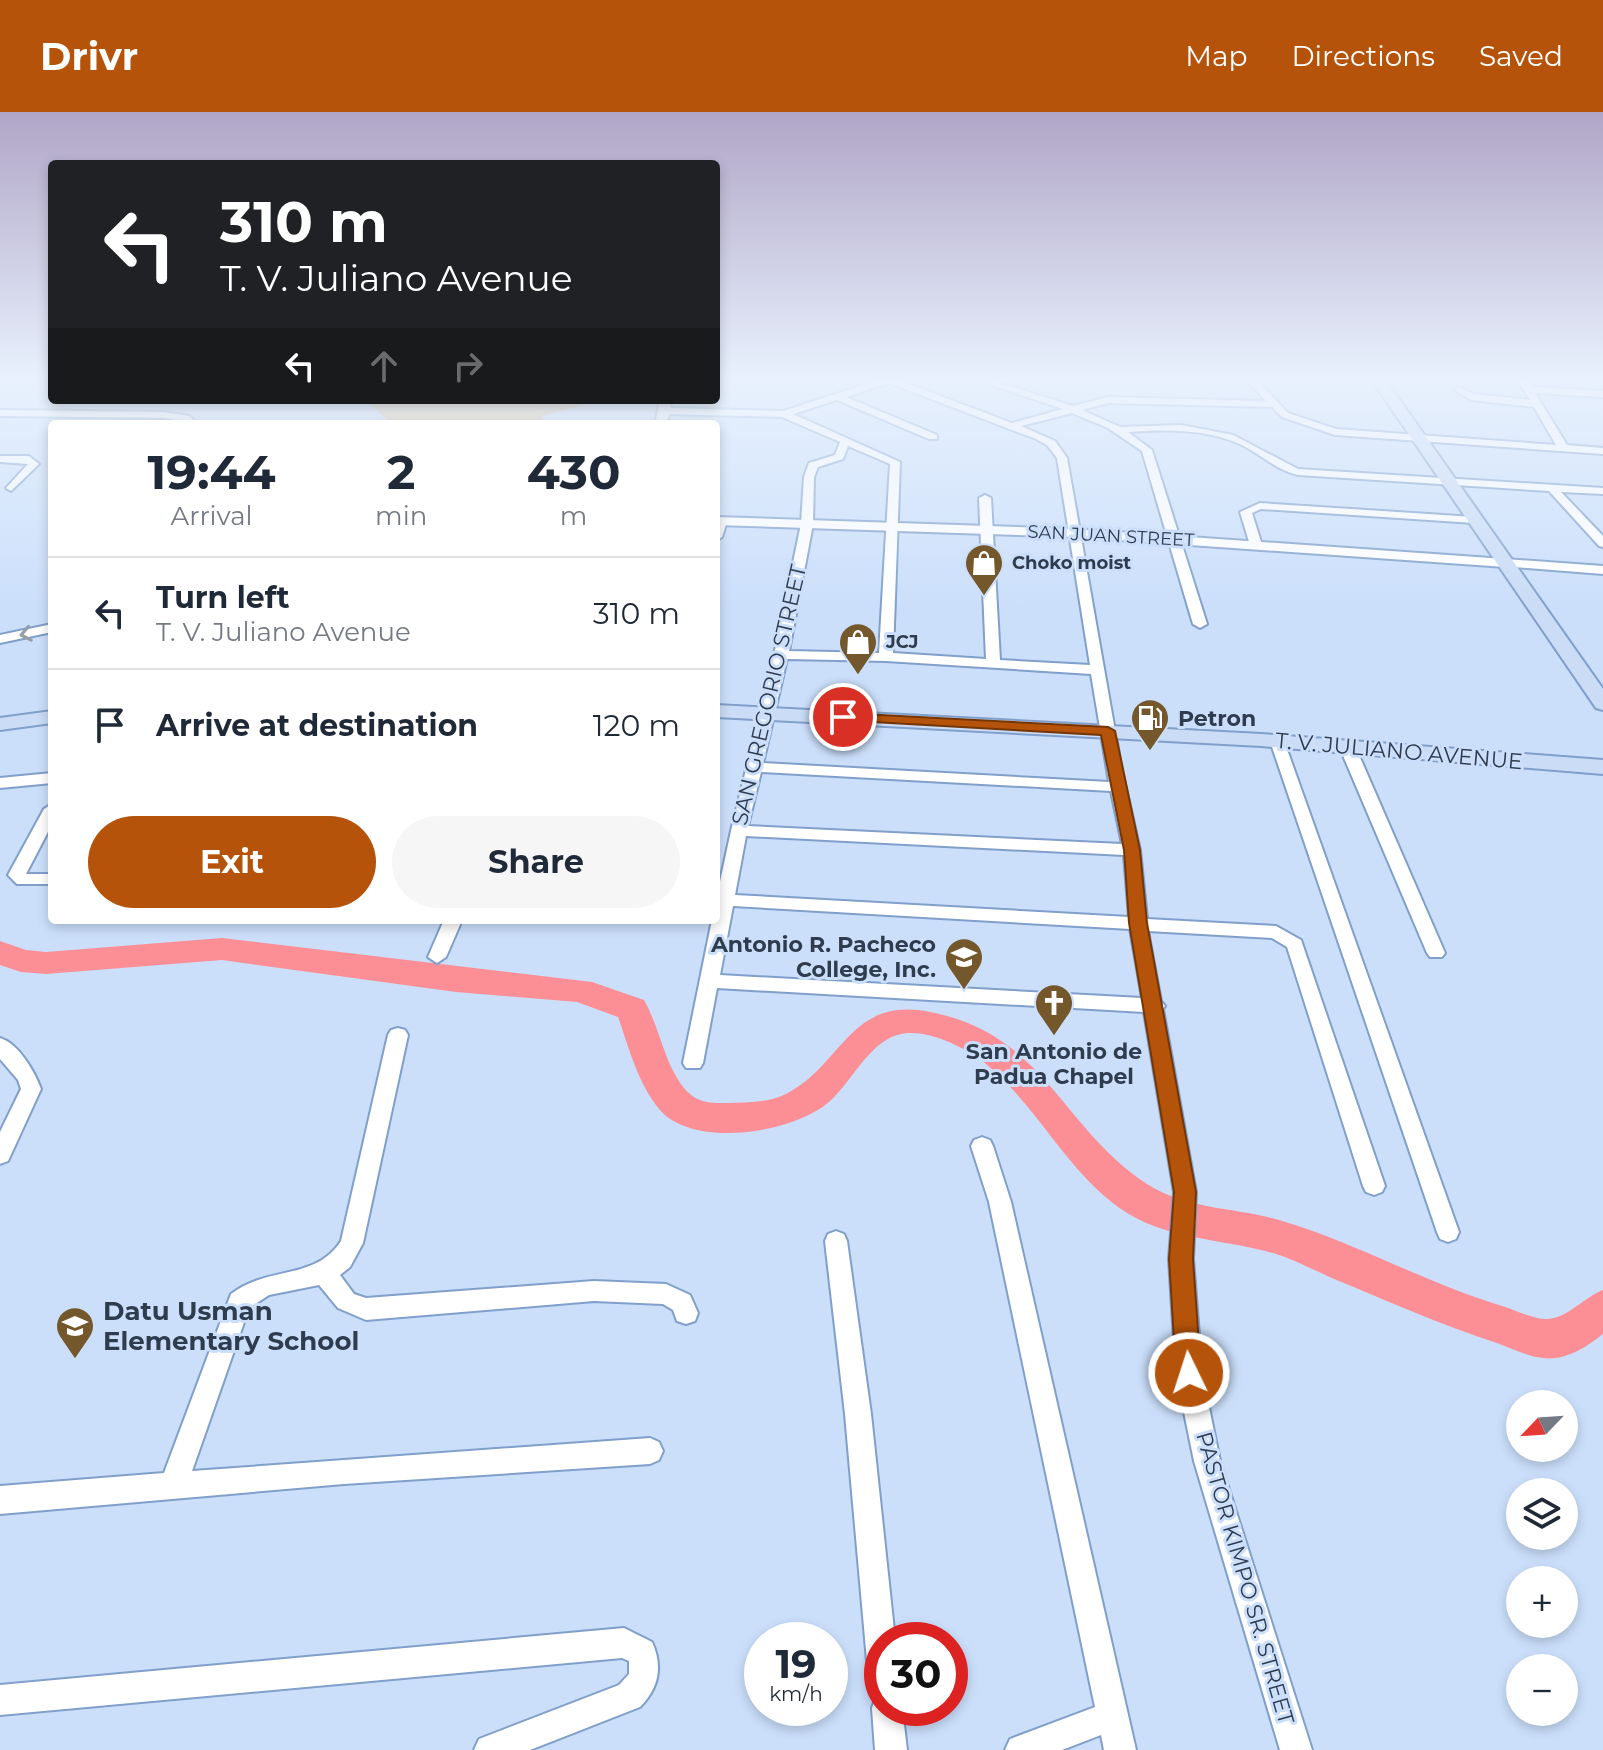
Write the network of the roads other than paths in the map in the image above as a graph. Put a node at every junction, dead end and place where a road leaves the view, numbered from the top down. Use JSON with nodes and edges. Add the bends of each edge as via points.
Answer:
{"nodes":[{"id":1,"x":840,"y":455,"type":"edge"},
{"id":2,"x":879,"y":455,"type":"edge"},
{"id":3,"x":1059,"y":455,"type":"edge"},
{"id":4,"x":1148,"y":455,"type":"edge"},
{"id":5,"x":1263,"y":455,"type":"edge"},
{"id":6,"x":1428,"y":455,"type":"edge"},
{"id":7,"x":0,"y":459,"type":"edge"},
{"id":8,"x":1445,"y":481,"type":"junction"},
{"id":9,"x":1551,"y":487,"type":"junction"},
{"id":10,"x":11,"y":488,"type":"dead end"},
{"id":11,"x":1603,"y":491,"type":"edge"},
{"id":12,"x":985,"y":498,"type":"dead end"},
{"id":13,"x":1474,"y":520,"type":"junction"},
{"id":14,"x":720,"y":521,"type":"edge"},
{"id":15,"x":807,"y":524,"type":"junction"},
{"id":16,"x":892,"y":527,"type":"junction"},
{"id":17,"x":987,"y":531,"type":"junction"},
{"id":18,"x":1075,"y":533,"type":"junction"},
{"id":19,"x":1171,"y":538,"type":"junction"},
{"id":20,"x":1603,"y":543,"type":"edge"},
{"id":21,"x":1256,"y":545,"type":"junction"},
{"id":22,"x":1505,"y":563,"type":"junction"},
{"id":23,"x":1603,"y":570,"type":"edge"},
{"id":24,"x":1200,"y":624,"type":"dead end"},
{"id":25,"x":48,"y":629,"type":"edge"},
{"id":26,"x":0,"y":639,"type":"edge"},
{"id":27,"x":781,"y":655,"type":"junction"},
{"id":28,"x":886,"y":657,"type":"junction"},
{"id":29,"x":993,"y":663,"type":"junction"},
{"id":30,"x":1097,"y":670,"type":"junction"},
{"id":31,"x":1603,"y":704,"type":"edge"},
{"id":32,"x":720,"y":711,"type":"edge"},
{"id":33,"x":768,"y":714,"type":"junction"},
{"id":34,"x":48,"y":718,"type":"edge"},
{"id":35,"x":0,"y":724,"type":"edge"},
{"id":36,"x":1108,"y":731,"type":"junction"},
{"id":37,"x":1277,"y":741,"type":"junction"},
{"id":38,"x":1347,"y":746,"type":"junction"},
{"id":39,"x":755,"y":767,"type":"junction"},
{"id":40,"x":1603,"y":767,"type":"edge"},
{"id":41,"x":48,"y":778,"type":"edge"},
{"id":42,"x":0,"y":783,"type":"edge"},
{"id":43,"x":1118,"y":787,"type":"junction"},
{"id":44,"x":48,"y":817,"type":"edge"},
{"id":45,"x":739,"y":831,"type":"junction"},
{"id":46,"x":1132,"y":850,"type":"junction"},
{"id":47,"x":48,"y":879,"type":"edge"},
{"id":48,"x":725,"y":900,"type":"junction"},
{"id":49,"x":1138,"y":923,"type":"junction"},
{"id":50,"x":451,"y":924,"type":"edge"},
{"id":51,"x":720,"y":924,"type":"edge"},
{"id":52,"x":720,"y":924,"type":"edge"},
{"id":53,"x":1436,"y":953,"type":"dead end"},
{"id":54,"x":437,"y":957,"type":"dead end"},
{"id":55,"x":708,"y":981,"type":"junction"},
{"id":56,"x":1155,"y":1006,"type":"junction"},
{"id":57,"x":398,"y":1035,"type":"dead end"},
{"id":58,"x":0,"y":1045,"type":"edge"},
{"id":59,"x":693,"y":1063,"type":"dead end"},
{"id":60,"x":982,"y":1146,"type":"dead end"},
{"id":61,"x":0,"y":1155,"type":"edge"},
{"id":62,"x":1374,"y":1186,"type":"dead end"},
{"id":63,"x":1448,"y":1232,"type":"dead end"},
{"id":64,"x":836,"y":1241,"type":"dead end"},
{"id":65,"x":325,"y":1274,"type":"junction"},
{"id":66,"x":686,"y":1313,"type":"dead end"},
{"id":67,"x":650,"y":1451,"type":"dead end"},
{"id":68,"x":173,"y":1486,"type":"junction"},
{"id":69,"x":0,"y":1500,"type":"edge"},
{"id":70,"x":878,"y":1622,"type":"edge"},
{"id":71,"x":0,"y":1700,"type":"edge"},
{"id":72,"x":1112,"y":1716,"type":"junction"},
{"id":73,"x":889,"y":1726,"type":"edge"},
{"id":74,"x":490,"y":1750,"type":"edge"},
{"id":75,"x":891,"y":1750,"type":"edge"},
{"id":76,"x":1021,"y":1750,"type":"edge"},
{"id":77,"x":1120,"y":1750,"type":"edge"},
{"id":78,"x":1296,"y":1750,"type":"edge"}],
"edges":[{"from":1,"to":15,"type":"street","name":"SAN GREGORIO STREET","via":[[812,467]]},
{"from":2,"to":16,"type":"street","via":[[895,462]]},
{"from":3,"to":18,"type":"street","name":"PASTOR KIMPO SR. STREET"},
{"from":4,"to":19,"type":"street"},
{"from":5,"to":8,"type":"street","via":[[1282,469],[1298,472]]},
{"from":6,"to":8,"type":"main road"},
{"from":7,"to":10,"type":"street","via":[[29,459],[34,464]]},
{"from":8,"to":9,"type":"street"},
{"from":8,"to":13,"type":"main road"},
{"from":9,"to":11,"type":"street"},
{"from":9,"to":20,"type":"street"},
{"from":12,"to":17,"type":"street"},
{"from":13,"to":21,"type":"street","via":[[1260,506],[1246,512]]},
{"from":13,"to":22,"type":"main road"},
{"from":14,"to":15,"type":"street","name":"SAN JUAN STREET"},
{"from":15,"to":16,"type":"street","name":"SAN JUAN STREET"},
{"from":15,"to":27,"type":"street","name":"SAN GREGORIO STREET"},
{"from":16,"to":17,"type":"street","name":"SAN JUAN STREET"},
{"from":16,"to":28,"type":"street"},
{"from":17,"to":18,"type":"street","name":"SAN JUAN STREET"},
{"from":17,"to":29,"type":"street"},
{"from":18,"to":19,"type":"street","name":"SAN JUAN STREET"},
{"from":18,"to":30,"type":"street","name":"PASTOR KIMPO SR. STREET"},
{"from":19,"to":21,"type":"street","name":"SAN JUAN STREET"},
{"from":19,"to":24,"type":"street"},
{"from":21,"to":22,"type":"street","name":"SAN JUAN STREET"},
{"from":22,"to":23,"type":"street"},
{"from":22,"to":31,"type":"main road"},
{"from":25,"to":26,"type":"street","one_way":true},
{"from":27,"to":28,"type":"street"},
{"from":27,"to":33,"type":"street","name":"SAN GREGORIO STREET"},
{"from":28,"to":29,"type":"street"},
{"from":29,"to":30,"type":"street"},
{"from":30,"to":36,"type":"street","name":"PASTOR KIMPO SR. STREET"},
{"from":32,"to":33,"type":"main road","name":"T. V. JULIANO AVENUE"},
{"from":33,"to":36,"type":"main road","name":"T. V. JULIANO AVENUE"},
{"from":33,"to":39,"type":"street","name":"SAN GREGORIO STREET"},
{"from":34,"to":35,"type":"main road"},
{"from":36,"to":37,"type":"main road","name":"T. V. JULIANO AVENUE"},
{"from":36,"to":43,"type":"street","name":"PASTOR KIMPO SR. STREET"},
{"from":37,"to":38,"type":"main road","name":"T. V. JULIANO AVENUE"},
{"from":37,"to":63,"type":"street"},
{"from":38,"to":40,"type":"main road","name":"T. V. JULIANO AVENUE"},
{"from":38,"to":53,"type":"street"},
{"from":39,"to":43,"type":"street"},
{"from":39,"to":45,"type":"street","name":"SAN GREGORIO STREET"},
{"from":41,"to":42,"type":"street"},
{"from":43,"to":46,"type":"street","name":"PASTOR KIMPO SR. STREET"},
{"from":44,"to":47,"type":"street","via":[[17,875],[23,880]]},
{"from":45,"to":46,"type":"street"},
{"from":45,"to":48,"type":"street","name":"SAN GREGORIO STREET"},
{"from":46,"to":49,"type":"street","name":"PASTOR KIMPO SR. STREET"},
{"from":48,"to":49,"type":"street"},
{"from":48,"to":51,"type":"street","name":"SAN GREGORIO STREET"},
{"from":49,"to":56,"type":"street","name":"PASTOR KIMPO SR. STREET"},
{"from":49,"to":62,"type":"street","via":[[1266,930],[1295,944]]},
{"from":50,"to":54,"type":"street"},
{"from":52,"to":55,"type":"street","name":"SAN GREGORIO STREET"},
{"from":55,"to":56,"type":"street"},
{"from":55,"to":59,"type":"street","name":"SAN GREGORIO STREET"},
{"from":56,"to":78,"type":"street","name":"PASTOR KIMPO SR. STREET","via":[[1185,1192],[1181,1259],[1189,1373],[1207,1461]]},
{"from":57,"to":65,"type":"street","via":[[352,1243],[345,1258]]},
{"from":58,"to":61,"type":"street","via":[[31,1089]]},
{"from":60,"to":72,"type":"street","via":[[1000,1202]]},
{"from":64,"to":70,"type":"street"},
{"from":65,"to":66,"type":"street","via":[[346,1301],[366,1309],[594,1291],[666,1294],[682,1303]]},
{"from":65,"to":68,"type":"street","via":[[254,1289],[239,1301]]},
{"from":67,"to":68,"type":"street"},
{"from":68,"to":69,"type":"street"},
{"from":71,"to":74,"type":"street","via":[[624,1643],[642,1652],[647,1671],[629,1696]]},
{"from":72,"to":76,"type":"street"},
{"from":72,"to":77,"type":"street"},
{"from":73,"to":75,"type":"street"}]}
